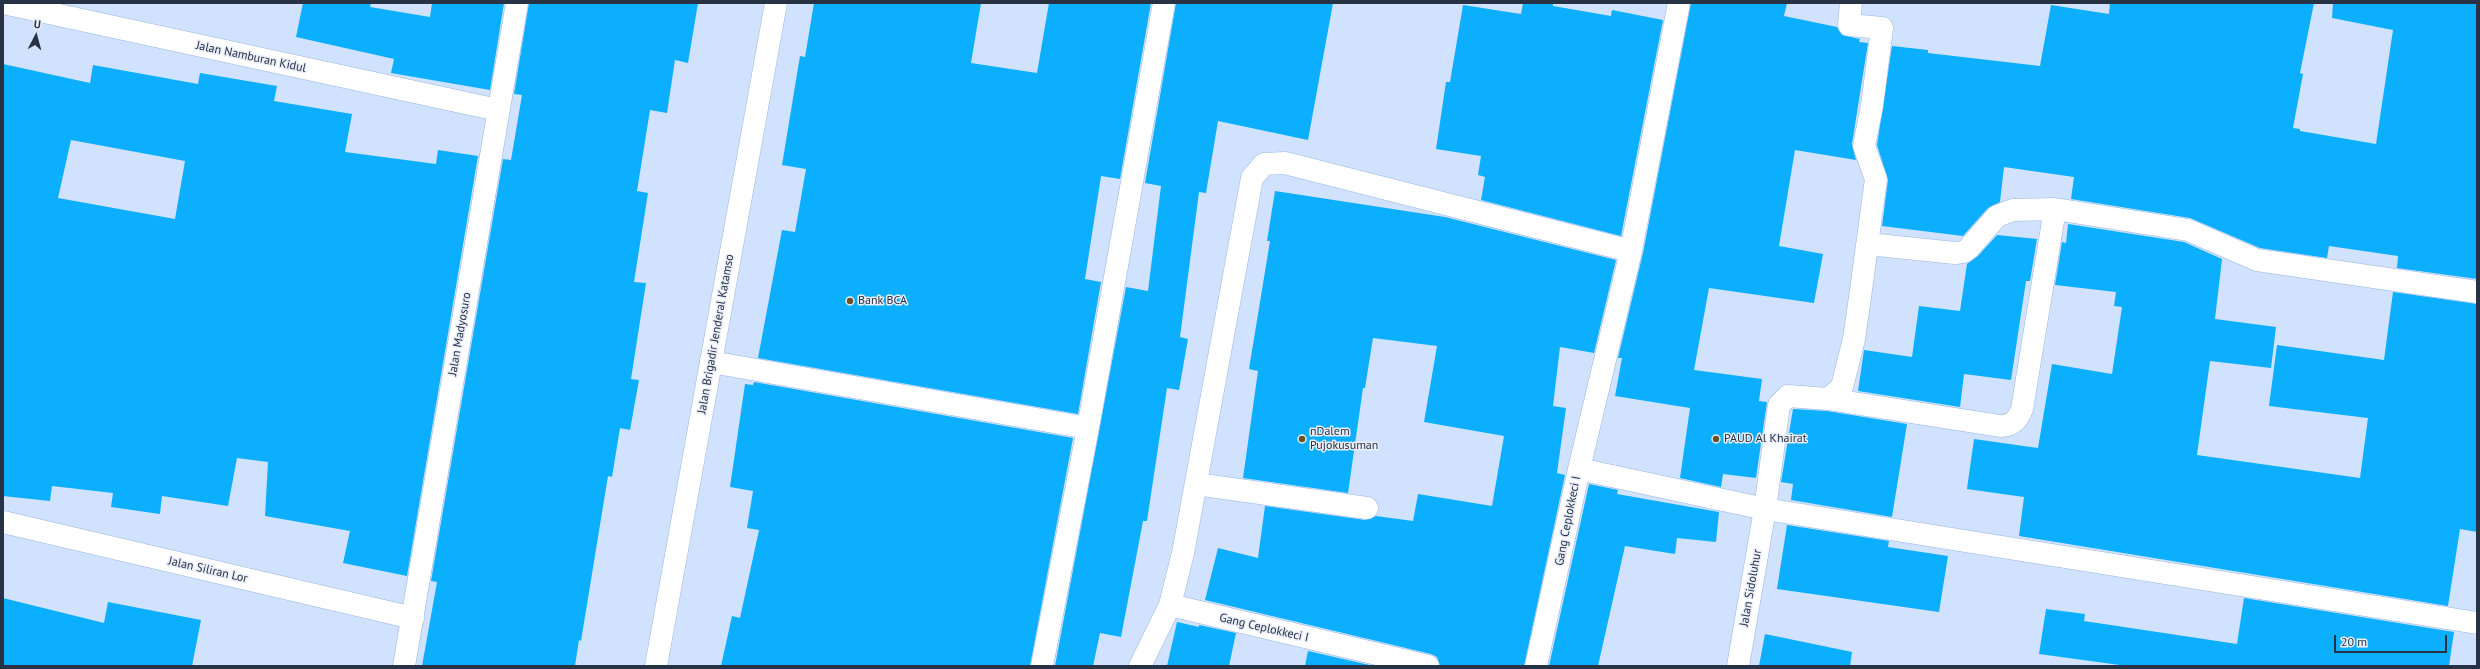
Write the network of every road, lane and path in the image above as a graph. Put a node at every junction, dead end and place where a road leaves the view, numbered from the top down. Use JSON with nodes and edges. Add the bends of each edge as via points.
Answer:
{"nodes":[{"id":1,"x":3,"y":3,"type":"edge"},
{"id":2,"x":517,"y":3,"type":"edge"},
{"id":3,"x":776,"y":3,"type":"edge"},
{"id":4,"x":1164,"y":3,"type":"edge"},
{"id":5,"x":1679,"y":3,"type":"edge"},
{"id":6,"x":1851,"y":3,"type":"edge"},
{"id":7,"x":498,"y":110,"type":"junction"},
{"id":8,"x":2056,"y":209,"type":"junction"},
{"id":9,"x":1868,"y":244,"type":"junction"},
{"id":10,"x":1631,"y":251,"type":"junction"},
{"id":11,"x":2477,"y":292,"type":"edge"},
{"id":12,"x":711,"y":362,"type":"junction"},
{"id":13,"x":1828,"y":400,"type":"junction"},
{"id":14,"x":1088,"y":428,"type":"junction"},
{"id":15,"x":1579,"y":469,"type":"junction"},
{"id":16,"x":1196,"y":484,"type":"junction"},
{"id":17,"x":1367,"y":508,"type":"dead end"},
{"id":18,"x":1765,"y":509,"type":"junction"},
{"id":19,"x":3,"y":522,"type":"edge"},
{"id":20,"x":1170,"y":605,"type":"junction"},
{"id":21,"x":413,"y":618,"type":"junction"},
{"id":22,"x":2477,"y":623,"type":"edge"},
{"id":23,"x":404,"y":666,"type":"edge"},
{"id":24,"x":656,"y":666,"type":"edge"},
{"id":25,"x":1042,"y":666,"type":"edge"},
{"id":26,"x":1140,"y":666,"type":"edge"},
{"id":27,"x":1428,"y":666,"type":"edge"},
{"id":28,"x":1536,"y":666,"type":"edge"},
{"id":29,"x":1738,"y":666,"type":"edge"}],
"edges":[{"from":1,"to":7,"type":"street","name":"Jalan Namburan Kidul"},
{"from":2,"to":7,"type":"street","name":"Jalan Madyosuro"},
{"from":3,"to":12,"type":"street","name":"Jalan Brigadir Jenderal Katamso"},
{"from":4,"to":14,"type":"street"},
{"from":5,"to":10,"type":"street"},
{"from":6,"to":9,"type":"street","via":[[1849,25],[1882,28],[1864,146],[1876,179]]},
{"from":7,"to":21,"type":"street","name":"Jalan Madyosuro"},
{"from":8,"to":9,"type":"street","via":[[2013,210],[1997,216],[1964,252]]},
{"from":8,"to":11,"type":"street","via":[[2188,230],[2257,260]]},
{"from":8,"to":13,"type":"street","via":[[2022,409],[2015,422],[2008,426],[2000,426]]},
{"from":9,"to":13,"type":"street","via":[[1854,340],[1842,387]]},
{"from":10,"to":15,"type":"street"},
{"from":10,"to":16,"type":"street","via":[[1285,163],[1264,164],[1252,178]]},
{"from":12,"to":14,"type":"street"},
{"from":12,"to":24,"type":"street","name":"Jalan Brigadir Jenderal Katamso"},
{"from":13,"to":18,"type":"street","name":"Jalan Sidoluhur","via":[[1788,396],[1779,405]]},
{"from":14,"to":25,"type":"street"},
{"from":15,"to":18,"type":"street","name":"Gang Ceplokkeci I"},
{"from":15,"to":28,"type":"street","name":"Gang Ceplokkeci I"},
{"from":16,"to":17,"type":"street"},
{"from":16,"to":20,"type":"street","via":[[1184,553]]},
{"from":18,"to":22,"type":"street","name":"Gang Ceplokkeci I"},
{"from":18,"to":29,"type":"street","name":"Jalan Sidoluhur"},
{"from":19,"to":21,"type":"street","name":"Jalan Siliran Lor"},
{"from":20,"to":26,"type":"street"},
{"from":20,"to":27,"type":"street","name":"Gang Ceplokkeci I"},
{"from":21,"to":23,"type":"street","name":"Jalan Madyosuro"}]}
